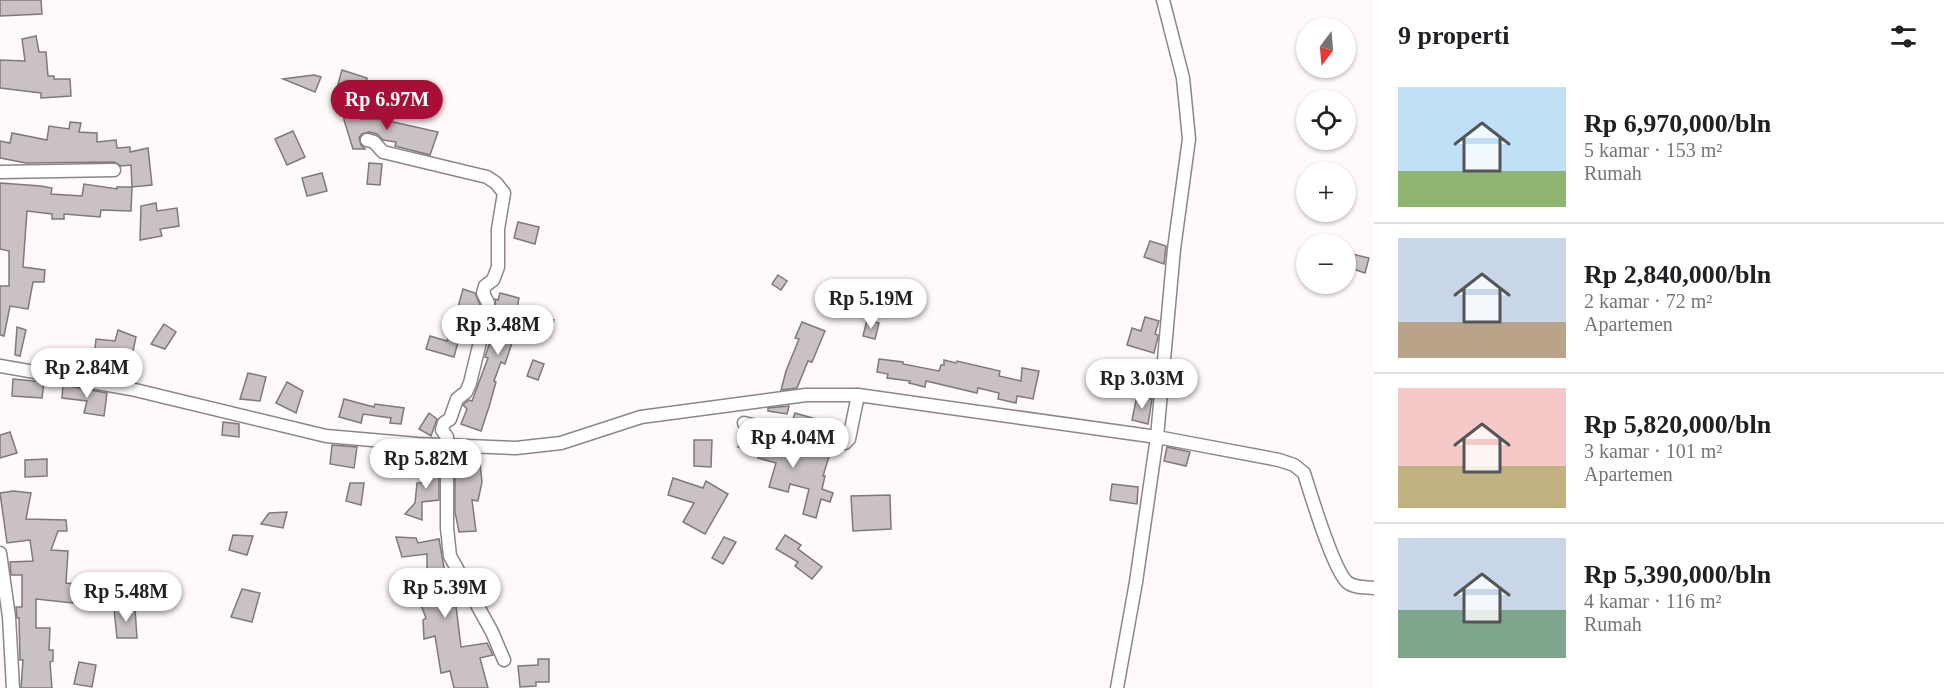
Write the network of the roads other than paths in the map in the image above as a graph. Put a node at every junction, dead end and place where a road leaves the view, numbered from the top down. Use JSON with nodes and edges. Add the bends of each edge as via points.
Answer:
{"nodes":[{"id":1,"x":1163,"y":0,"type":"edge"},
{"id":2,"x":367,"y":140,"type":"dead end"},
{"id":3,"x":114,"y":170,"type":"dead end"},
{"id":4,"x":0,"y":172,"type":"edge"},
{"id":5,"x":0,"y":366,"type":"edge"},
{"id":6,"x":858,"y":394,"type":"junction"},
{"id":7,"x":744,"y":423,"type":"dead end"},
{"id":8,"x":1156,"y":437,"type":"junction"},
{"id":9,"x":446,"y":444,"type":"junction"},
{"id":10,"x":0,"y":553,"type":"edge"},
{"id":11,"x":1374,"y":588,"type":"edge"},
{"id":12,"x":504,"y":660,"type":"dead end"},
{"id":13,"x":13,"y":688,"type":"edge"},
{"id":14,"x":1117,"y":688,"type":"edge"}],
"edges":[{"from":1,"to":8,"type":"street","via":[[1183,78],[1189,139]]},
{"from":2,"to":9,"type":"street","via":[[383,152],[486,177],[504,193],[498,267],[483,293],[488,303],[483,336],[468,390],[458,399],[443,426]]},
{"from":3,"to":4,"type":"street"},
{"from":5,"to":9,"type":"street","via":[[131,389],[326,436]]},
{"from":6,"to":7,"type":"street","via":[[845,443]]},
{"from":6,"to":8,"type":"street"},
{"from":6,"to":9,"type":"street","via":[[806,395],[642,417],[561,443],[516,447]]},
{"from":8,"to":11,"type":"street","via":[[1294,465],[1304,473],[1336,564],[1346,581],[1353,586]]},
{"from":8,"to":14,"type":"street"},
{"from":9,"to":12,"type":"street","via":[[450,556]]},
{"from":10,"to":13,"type":"street"}]}
